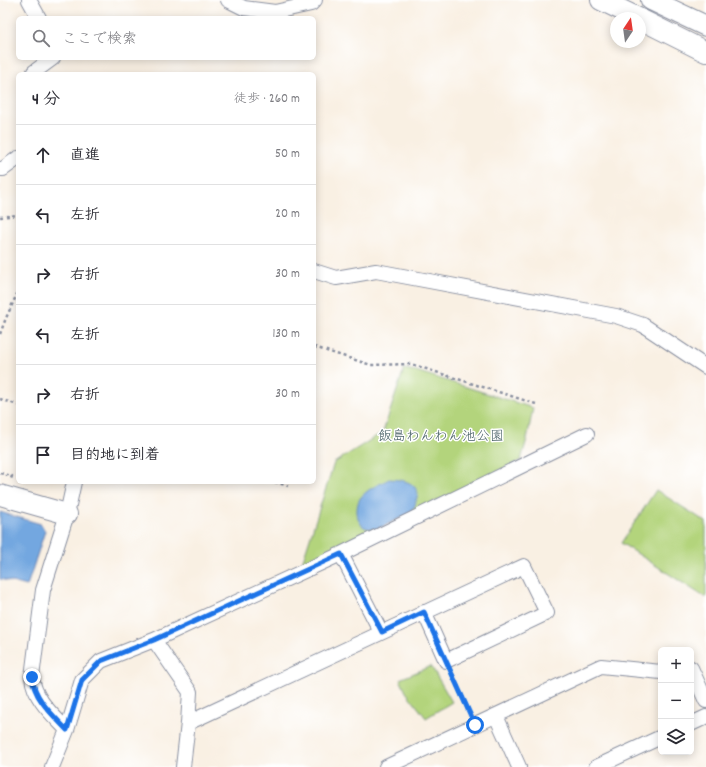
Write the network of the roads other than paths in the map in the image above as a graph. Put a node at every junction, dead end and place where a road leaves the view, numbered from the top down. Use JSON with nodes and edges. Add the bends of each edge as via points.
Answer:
{"nodes":[{"id":1,"x":29,"y":0,"type":"edge"},
{"id":2,"x":228,"y":0,"type":"edge"},
{"id":3,"x":315,"y":0,"type":"edge"},
{"id":4,"x":601,"y":0,"type":"edge"},
{"id":5,"x":651,"y":0,"type":"edge"},
{"id":6,"x":625,"y":12,"type":"edge"},
{"id":7,"x":38,"y":16,"type":"edge"},
{"id":8,"x":646,"y":22,"type":"edge"},
{"id":9,"x":706,"y":26,"type":"edge"},
{"id":10,"x":706,"y":52,"type":"edge"},
{"id":11,"x":50,"y":60,"type":"edge"},
{"id":12,"x":34,"y":72,"type":"edge"},
{"id":13,"x":16,"y":159,"type":"edge"},
{"id":14,"x":0,"y":169,"type":"edge"},
{"id":15,"x":316,"y":272,"type":"edge"},
{"id":16,"x":706,"y":367,"type":"edge"},
{"id":17,"x":587,"y":434,"type":"dead end"},
{"id":18,"x":74,"y":484,"type":"edge"},
{"id":19,"x":0,"y":495,"type":"edge"},
{"id":20,"x":67,"y":514,"type":"junction"},
{"id":21,"x":341,"y":554,"type":"junction"},
{"id":22,"x":424,"y":612,"type":"junction"},
{"id":23,"x":382,"y":632,"type":"junction"},
{"id":24,"x":154,"y":640,"type":"junction"},
{"id":25,"x":658,"y":672,"type":"edge"},
{"id":26,"x":694,"y":675,"type":"edge"},
{"id":27,"x":706,"y":701,"type":"edge"},
{"id":28,"x":496,"y":716,"type":"junction"},
{"id":29,"x":706,"y":717,"type":"edge"},
{"id":30,"x":188,"y":723,"type":"junction"},
{"id":31,"x":694,"y":723,"type":"edge"},
{"id":32,"x":67,"y":730,"type":"junction"},
{"id":33,"x":658,"y":738,"type":"edge"},
{"id":34,"x":52,"y":767,"type":"edge"},
{"id":35,"x":183,"y":767,"type":"edge"},
{"id":36,"x":386,"y":767,"type":"edge"},
{"id":37,"x":520,"y":767,"type":"edge"},
{"id":38,"x":596,"y":767,"type":"edge"}],
"edges":[{"from":1,"to":7,"type":"street"},
{"from":2,"to":3,"type":"street","via":[[244,8],[275,12],[311,4]]},
{"from":4,"to":6,"type":"street"},
{"from":5,"to":9,"type":"street"},
{"from":8,"to":10,"type":"street"},
{"from":11,"to":12,"type":"street"},
{"from":13,"to":14,"type":"street"},
{"from":15,"to":16,"type":"street","via":[[336,278],[376,271],[616,316],[643,325]]},
{"from":17,"to":21,"type":"street"},
{"from":18,"to":20,"type":"street"},
{"from":19,"to":20,"type":"street"},
{"from":20,"to":32,"type":"street","via":[[43,590],[32,677],[36,694]]},
{"from":21,"to":23,"type":"street"},
{"from":21,"to":24,"type":"street"},
{"from":22,"to":22,"type":"street","via":[[524,566],[547,613],[446,661]]},
{"from":22,"to":23,"type":"street"},
{"from":23,"to":30,"type":"street"},
{"from":24,"to":30,"type":"street","via":[[190,692]]},
{"from":24,"to":32,"type":"street","via":[[101,661],[82,680]]},
{"from":25,"to":28,"type":"street","via":[[601,666]]},
{"from":26,"to":27,"type":"street"},
{"from":28,"to":36,"type":"street"},
{"from":28,"to":37,"type":"street"},
{"from":29,"to":31,"type":"street"},
{"from":30,"to":35,"type":"street"},
{"from":32,"to":34,"type":"street"},
{"from":33,"to":38,"type":"street"}]}
